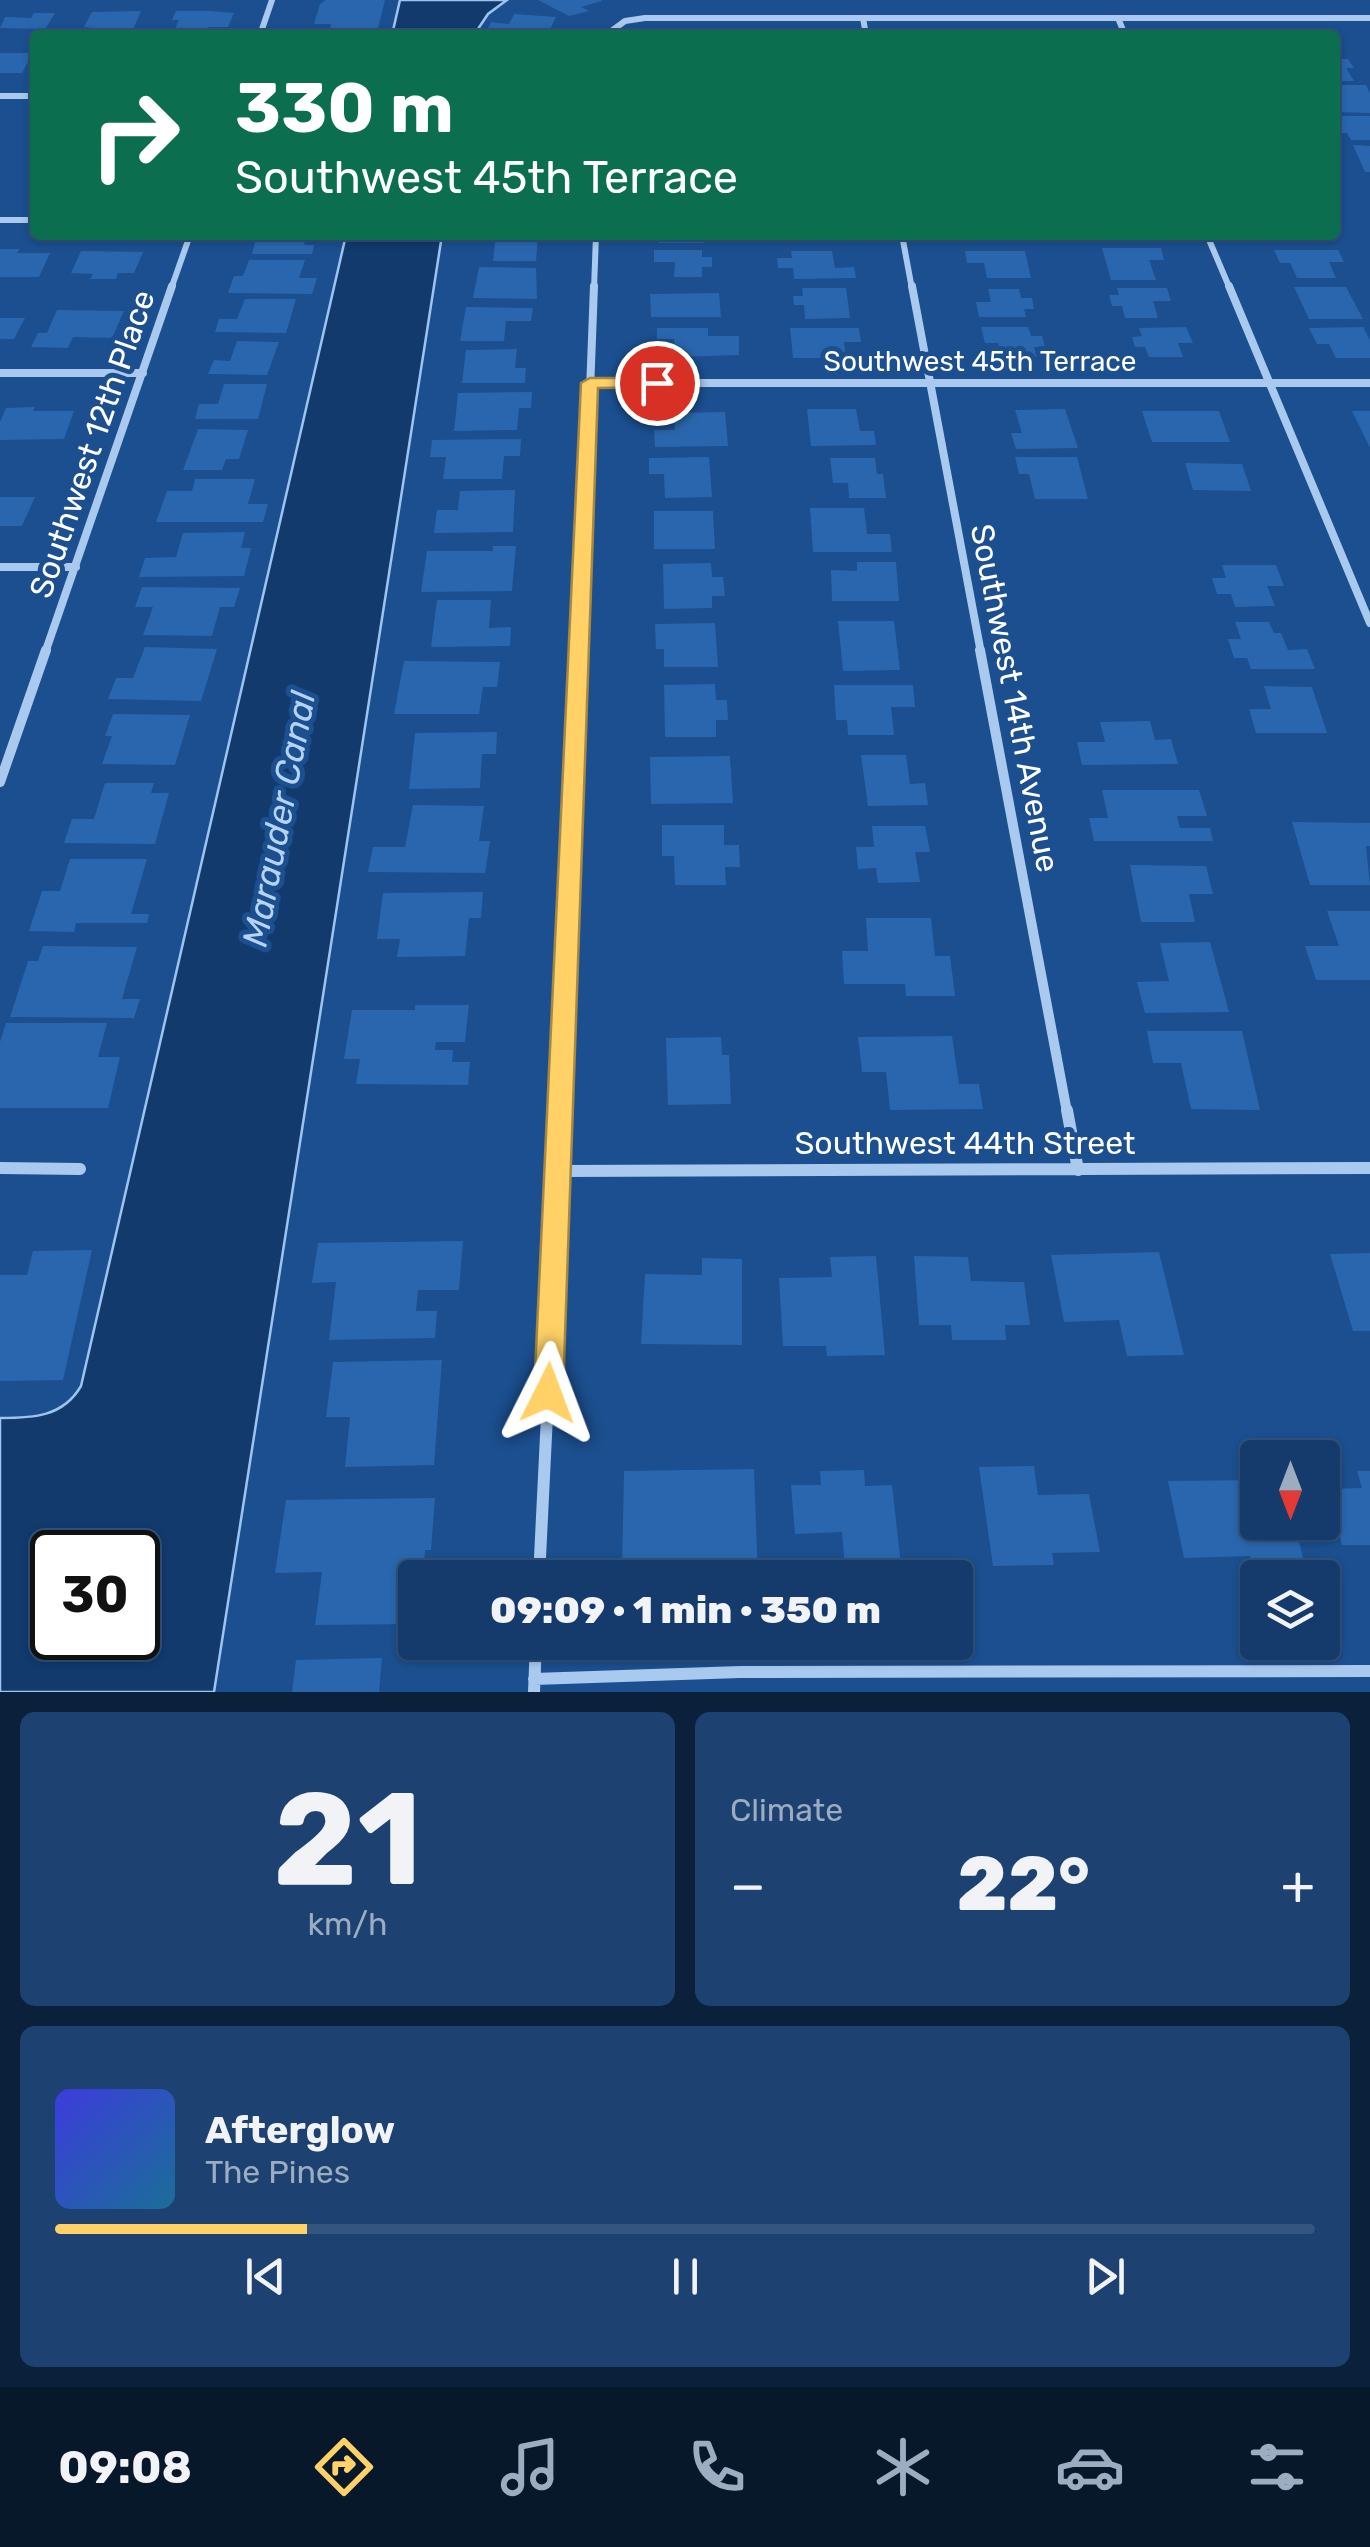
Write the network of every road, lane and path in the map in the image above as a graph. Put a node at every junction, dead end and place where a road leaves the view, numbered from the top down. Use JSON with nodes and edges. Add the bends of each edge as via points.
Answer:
{"nodes":[{"id":1,"x":272,"y":0,"type":"edge"},
{"id":2,"x":864,"y":18,"type":"junction"},
{"id":3,"x":1118,"y":18,"type":"junction"},
{"id":4,"x":1370,"y":18,"type":"edge"},
{"id":5,"x":262,"y":30,"type":"edge"},
{"id":6,"x":613,"y":30,"type":"edge"},
{"id":7,"x":865,"y":30,"type":"edge"},
{"id":8,"x":1123,"y":30,"type":"edge"},
{"id":9,"x":0,"y":96,"type":"edge"},
{"id":10,"x":30,"y":96,"type":"edge"},
{"id":11,"x":0,"y":220,"type":"edge"},
{"id":12,"x":30,"y":220,"type":"edge"},
{"id":13,"x":188,"y":240,"type":"edge"},
{"id":14,"x":596,"y":240,"type":"edge"},
{"id":15,"x":903,"y":240,"type":"edge"},
{"id":16,"x":1210,"y":240,"type":"edge"},
{"id":17,"x":0,"y":373,"type":"edge"},
{"id":18,"x":143,"y":374,"type":"junction"},
{"id":19,"x":590,"y":383,"type":"junction"},
{"id":20,"x":930,"y":383,"type":"junction"},
{"id":21,"x":1370,"y":383,"type":"edge"},
{"id":22,"x":1270,"y":384,"type":"junction"},
{"id":23,"x":0,"y":566,"type":"edge"},
{"id":24,"x":76,"y":567,"type":"junction"},
{"id":25,"x":1370,"y":623,"type":"edge"},
{"id":26,"x":0,"y":782,"type":"edge"},
{"id":27,"x":0,"y":1168,"type":"edge"},
{"id":28,"x":80,"y":1168,"type":"dead end"},
{"id":29,"x":1370,"y":1168,"type":"edge"},
{"id":30,"x":1078,"y":1170,"type":"junction"},
{"id":31,"x":560,"y":1171,"type":"junction"},
{"id":32,"x":540,"y":1560,"type":"edge"},
{"id":33,"x":535,"y":1660,"type":"edge"},
{"id":34,"x":1370,"y":1672,"type":"edge"},
{"id":35,"x":534,"y":1686,"type":"edge"}],
"edges":[{"from":1,"to":5,"type":"street"},
{"from":2,"to":3,"type":"street"},
{"from":2,"to":6,"type":"street","via":[[625,21]]},
{"from":2,"to":7,"type":"street"},
{"from":3,"to":4,"type":"street"},
{"from":3,"to":8,"type":"street"},
{"from":9,"to":10,"type":"street"},
{"from":11,"to":12,"type":"street"},
{"from":13,"to":18,"type":"street","name":"Southwest 12th Place"},
{"from":14,"to":19,"type":"street"},
{"from":15,"to":20,"type":"street","name":"Southwest 14th Avenue"},
{"from":16,"to":22,"type":"street"},
{"from":17,"to":18,"type":"street"},
{"from":18,"to":24,"type":"street","name":"Southwest 12th Place"},
{"from":19,"to":20,"type":"street","name":"Southwest 45th Terrace"},
{"from":19,"to":31,"type":"street"},
{"from":20,"to":22,"type":"street","name":"Southwest 45th Terrace"},
{"from":20,"to":30,"type":"street","name":"Southwest 14th Avenue"},
{"from":21,"to":22,"type":"street","name":"Southwest 45th Terrace"},
{"from":22,"to":25,"type":"street"},
{"from":23,"to":24,"type":"street"},
{"from":24,"to":26,"type":"street","name":"Southwest 12th Place"},
{"from":27,"to":28,"type":"street"},
{"from":29,"to":30,"type":"street","name":"Southwest 44th Street"},
{"from":30,"to":31,"type":"street","name":"Southwest 44th Street"},
{"from":31,"to":32,"type":"street"},
{"from":33,"to":35,"type":"street"},
{"from":34,"to":35,"type":"street","via":[[760,1672]]}]}
